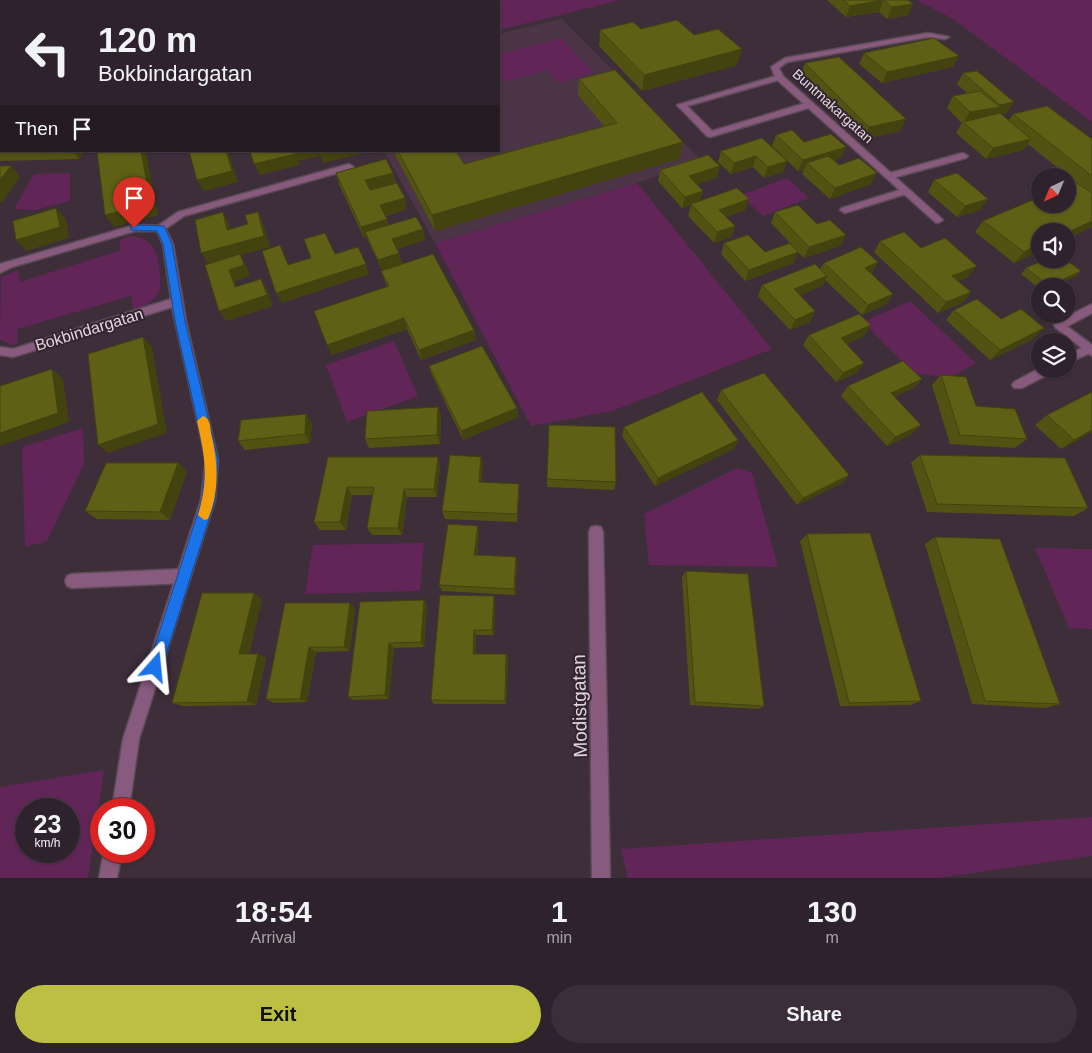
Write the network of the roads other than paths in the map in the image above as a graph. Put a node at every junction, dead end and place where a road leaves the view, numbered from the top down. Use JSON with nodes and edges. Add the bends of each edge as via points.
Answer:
{"nodes":[{"id":1,"x":945,"y":37,"type":"dead end"},
{"id":2,"x":779,"y":77,"type":"junction"},
{"id":3,"x":809,"y":105,"type":"junction"},
{"id":4,"x":963,"y":156,"type":"dead end"},
{"id":5,"x":350,"y":168,"type":"edge"},
{"id":6,"x":889,"y":176,"type":"junction"},
{"id":7,"x":906,"y":191,"type":"junction"},
{"id":8,"x":845,"y":210,"type":"dead end"},
{"id":9,"x":938,"y":220,"type":"dead end"},
{"id":10,"x":160,"y":228,"type":"junction"},
{"id":11,"x":0,"y":269,"type":"edge"},
{"id":12,"x":177,"y":301,"type":"junction"},
{"id":13,"x":1092,"y":308,"type":"edge"},
{"id":14,"x":0,"y":351,"type":"edge"},
{"id":15,"x":1090,"y":351,"type":"edge"},
{"id":16,"x":1076,"y":356,"type":"edge"},
{"id":17,"x":1032,"y":378,"type":"edge"},
{"id":18,"x":1018,"y":385,"type":"dead end"},
{"id":19,"x":596,"y":532,"type":"dead end"},
{"id":20,"x":184,"y":576,"type":"junction"},
{"id":21,"x":72,"y":581,"type":"dead end"},
{"id":22,"x":122,"y":798,"type":"edge"},
{"id":23,"x":111,"y":863,"type":"edge"},
{"id":24,"x":108,"y":878,"type":"edge"},
{"id":25,"x":601,"y":878,"type":"edge"}],
"edges":[{"from":1,"to":2,"type":"street","name":"Buntmakargatan","via":[[928,36],[785,60],[775,68]]},
{"from":2,"to":3,"type":"street","name":"Buntmakargatan"},
{"from":2,"to":3,"type":"street","via":[[680,105],[710,134]]},
{"from":3,"to":6,"type":"street","name":"Buntmakargatan"},
{"from":4,"to":6,"type":"street"},
{"from":5,"to":10,"type":"street","via":[[181,214]]},
{"from":6,"to":7,"type":"street","name":"Buntmakargatan"},
{"from":7,"to":8,"type":"street"},
{"from":7,"to":9,"type":"street","name":"Buntmakargatan"},
{"from":10,"to":11,"type":"street","via":[[134,228]]},
{"from":10,"to":12,"type":"street","via":[[168,244]]},
{"from":12,"to":14,"type":"street","name":"Bokbindargatan","via":[[13,353]]},
{"from":12,"to":20,"type":"street","via":[[212,460],[208,500]]},
{"from":13,"to":15,"type":"street","via":[[1060,325]]},
{"from":15,"to":16,"type":"street"},
{"from":17,"to":18,"type":"street"},
{"from":19,"to":25,"type":"street","name":"Modistgatan"},
{"from":20,"to":21,"type":"street"},
{"from":20,"to":22,"type":"street","via":[[131,740]]},
{"from":23,"to":24,"type":"street"}]}
